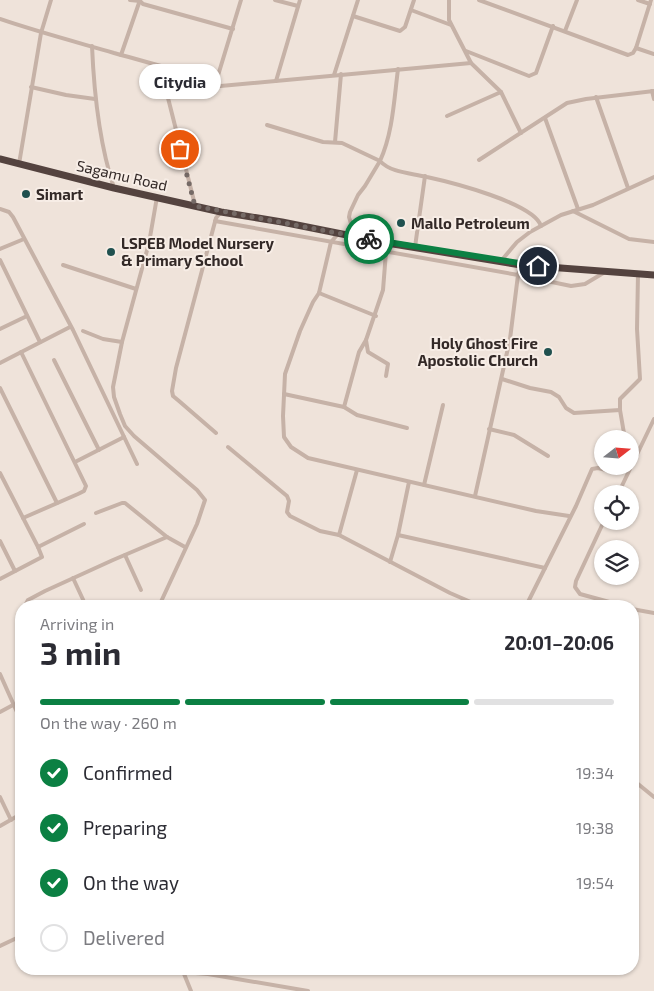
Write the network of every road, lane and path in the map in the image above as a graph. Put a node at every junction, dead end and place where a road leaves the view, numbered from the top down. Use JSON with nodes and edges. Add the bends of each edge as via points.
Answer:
{"nodes":[{"id":1,"x":51,"y":0,"type":"edge"},
{"id":2,"x":130,"y":0,"type":"edge"},
{"id":3,"x":140,"y":0,"type":"edge"},
{"id":4,"x":242,"y":0,"type":"edge"},
{"id":5,"x":275,"y":0,"type":"edge"},
{"id":6,"x":300,"y":0,"type":"edge"},
{"id":7,"x":358,"y":0,"type":"edge"},
{"id":8,"x":414,"y":0,"type":"edge"},
{"id":9,"x":449,"y":0,"type":"edge"},
{"id":10,"x":479,"y":0,"type":"edge"},
{"id":11,"x":578,"y":0,"type":"edge"},
{"id":12,"x":638,"y":0,"type":"edge"},
{"id":13,"x":650,"y":2,"type":"edge"},
{"id":14,"x":298,"y":6,"type":"junction"},
{"id":15,"x":411,"y":10,"type":"junction"},
{"id":16,"x":353,"y":16,"type":"junction"},
{"id":17,"x":0,"y":19,"type":"edge"},
{"id":18,"x":451,"y":25,"type":"junction"},
{"id":19,"x":553,"y":26,"type":"junction"},
{"id":20,"x":233,"y":28,"type":"junction"},
{"id":21,"x":565,"y":31,"type":"junction"},
{"id":22,"x":41,"y":34,"type":"junction"},
{"id":23,"x":92,"y":46,"type":"junction"},
{"id":24,"x":636,"y":48,"type":"junction"},
{"id":25,"x":466,"y":51,"type":"junction"},
{"id":26,"x":654,"y":54,"type":"edge"},
{"id":27,"x":121,"y":55,"type":"junction"},
{"id":28,"x":471,"y":63,"type":"junction"},
{"id":29,"x":164,"y":68,"type":"junction"},
{"id":30,"x":398,"y":69,"type":"junction"},
{"id":31,"x":341,"y":74,"type":"junction"},
{"id":32,"x":192,"y":75,"type":"junction"},
{"id":33,"x":334,"y":75,"type":"junction"},
{"id":34,"x":217,"y":80,"type":"junction"},
{"id":35,"x":276,"y":81,"type":"junction"},
{"id":36,"x":31,"y":87,"type":"junction"},
{"id":37,"x":215,"y":87,"type":"junction"},
{"id":38,"x":190,"y":89,"type":"junction"},
{"id":39,"x":653,"y":91,"type":"edge"},
{"id":40,"x":501,"y":92,"type":"junction"},
{"id":41,"x":167,"y":94,"type":"junction"},
{"id":42,"x":596,"y":97,"type":"junction"},
{"id":43,"x":96,"y":99,"type":"junction"},
{"id":44,"x":654,"y":99,"type":"edge"},
{"id":45,"x":447,"y":116,"type":"dead end"},
{"id":46,"x":545,"y":118,"type":"junction"},
{"id":47,"x":268,"y":125,"type":"dead end"},
{"id":48,"x":521,"y":132,"type":"junction"},
{"id":49,"x":335,"y":142,"type":"junction"},
{"id":50,"x":0,"y":160,"type":"edge"},
{"id":51,"x":479,"y":160,"type":"dead end"},
{"id":52,"x":380,"y":161,"type":"junction"},
{"id":53,"x":19,"y":164,"type":"junction"},
{"id":54,"x":425,"y":176,"type":"junction"},
{"id":55,"x":654,"y":177,"type":"edge"},
{"id":56,"x":114,"y":188,"type":"junction"},
{"id":57,"x":628,"y":188,"type":"junction"},
{"id":58,"x":157,"y":197,"type":"junction"},
{"id":59,"x":195,"y":206,"type":"junction"},
{"id":60,"x":0,"y":209,"type":"edge"},
{"id":61,"x":578,"y":209,"type":"junction"},
{"id":62,"x":573,"y":211,"type":"junction"},
{"id":63,"x":221,"y":212,"type":"junction"},
{"id":64,"x":215,"y":221,"type":"junction"},
{"id":65,"x":541,"y":226,"type":"junction"},
{"id":66,"x":338,"y":234,"type":"junction"},
{"id":67,"x":355,"y":237,"type":"junction"},
{"id":68,"x":24,"y":238,"type":"junction"},
{"id":69,"x":332,"y":242,"type":"junction"},
{"id":70,"x":654,"y":242,"type":"edge"},
{"id":71,"x":415,"y":246,"type":"junction"},
{"id":72,"x":0,"y":249,"type":"edge"},
{"id":73,"x":386,"y":252,"type":"junction"},
{"id":74,"x":0,"y":260,"type":"edge"},
{"id":75,"x":501,"y":261,"type":"junction"},
{"id":76,"x":63,"y":265,"type":"dead end"},
{"id":77,"x":521,"y":265,"type":"junction"},
{"id":78,"x":605,"y":272,"type":"junction"},
{"id":79,"x":638,"y":274,"type":"junction"},
{"id":80,"x":518,"y":275,"type":"junction"},
{"id":81,"x":654,"y":275,"type":"edge"},
{"id":82,"x":136,"y":289,"type":"junction"},
{"id":83,"x":319,"y":293,"type":"junction"},
{"id":84,"x":27,"y":316,"type":"junction"},
{"id":85,"x":376,"y":316,"type":"junction"},
{"id":86,"x":70,"y":327,"type":"junction"},
{"id":87,"x":0,"y":329,"type":"edge"},
{"id":88,"x":83,"y":331,"type":"dead end"},
{"id":89,"x":366,"y":340,"type":"junction"},
{"id":90,"x":40,"y":342,"type":"junction"},
{"id":91,"x":122,"y":342,"type":"junction"},
{"id":92,"x":21,"y":352,"type":"junction"},
{"id":93,"x":54,"y":360,"type":"dead end"},
{"id":94,"x":0,"y":363,"type":"edge"},
{"id":95,"x":386,"y":376,"type":"dead end"},
{"id":96,"x":502,"y":379,"type":"junction"},
{"id":97,"x":0,"y":388,"type":"edge"},
{"id":98,"x":284,"y":394,"type":"junction"},
{"id":99,"x":2,"y":397,"type":"edge"},
{"id":100,"x":443,"y":405,"type":"dead end"},
{"id":101,"x":344,"y":407,"type":"junction"},
{"id":102,"x":620,"y":410,"type":"junction"},
{"id":103,"x":654,"y":419,"type":"edge"},
{"id":104,"x":407,"y":428,"type":"dead end"},
{"id":105,"x":489,"y":429,"type":"junction"},
{"id":106,"x":623,"y":430,"type":"edge"},
{"id":107,"x":216,"y":433,"type":"dead end"},
{"id":108,"x":124,"y":437,"type":"junction"},
{"id":109,"x":228,"y":447,"type":"dead end"},
{"id":110,"x":99,"y":450,"type":"junction"},
{"id":111,"x":548,"y":456,"type":"dead end"},
{"id":112,"x":75,"y":462,"type":"junction"},
{"id":113,"x":137,"y":464,"type":"dead end"},
{"id":114,"x":594,"y":469,"type":"edge"},
{"id":115,"x":357,"y":470,"type":"junction"},
{"id":116,"x":0,"y":472,"type":"edge"},
{"id":117,"x":409,"y":482,"type":"junction"},
{"id":118,"x":424,"y":485,"type":"junction"},
{"id":119,"x":622,"y":485,"type":"edge"},
{"id":120,"x":474,"y":496,"type":"junction"},
{"id":121,"x":57,"y":503,"type":"junction"},
{"id":122,"x":96,"y":514,"type":"dead end"},
{"id":123,"x":569,"y":516,"type":"junction"},
{"id":124,"x":22,"y":518,"type":"junction"},
{"id":125,"x":84,"y":524,"type":"dead end"},
{"id":126,"x":600,"y":530,"type":"edge"},
{"id":127,"x":339,"y":535,"type":"junction"},
{"id":128,"x":398,"y":535,"type":"junction"},
{"id":129,"x":167,"y":537,"type":"junction"},
{"id":130,"x":0,"y":541,"type":"edge"},
{"id":131,"x":38,"y":547,"type":"junction"},
{"id":132,"x":185,"y":548,"type":"junction"},
{"id":133,"x":125,"y":555,"type":"junction"},
{"id":134,"x":390,"y":562,"type":"junction"},
{"id":135,"x":545,"y":568,"type":"junction"},
{"id":136,"x":15,"y":571,"type":"junction"},
{"id":137,"x":73,"y":578,"type":"junction"},
{"id":138,"x":0,"y":579,"type":"edge"},
{"id":139,"x":141,"y":590,"type":"dead end"},
{"id":140,"x":28,"y":600,"type":"edge"},
{"id":141,"x":83,"y":600,"type":"edge"},
{"id":142,"x":162,"y":600,"type":"edge"},
{"id":143,"x":466,"y":600,"type":"edge"},
{"id":144,"x":529,"y":600,"type":"edge"},
{"id":145,"x":602,"y":600,"type":"edge"},
{"id":146,"x":639,"y":610,"type":"edge"},
{"id":147,"x":654,"y":613,"type":"edge"},
{"id":148,"x":0,"y":674,"type":"edge"},
{"id":149,"x":14,"y":707,"type":"joint"},
{"id":150,"x":0,"y":712,"type":"edge"},
{"id":151,"x":639,"y":785,"type":"edge"},
{"id":152,"x":0,"y":797,"type":"edge"},
{"id":153,"x":654,"y":797,"type":"edge"},
{"id":154,"x":15,"y":818,"type":"edge"},
{"id":155,"x":11,"y":820,"type":"junction"},
{"id":156,"x":0,"y":826,"type":"edge"},
{"id":157,"x":15,"y":939,"type":"edge"},
{"id":158,"x":0,"y":946,"type":"edge"},
{"id":159,"x":185,"y":975,"type":"edge"},
{"id":160,"x":214,"y":975,"type":"edge"},
{"id":161,"x":191,"y":991,"type":"edge"},
{"id":162,"x":308,"y":991,"type":"edge"}],
"edges":[{"from":1,"to":22,"type":"street"},
{"from":2,"to":3,"type":"street"},
{"from":3,"to":20,"type":"street","via":[[143,4]]},
{"from":3,"to":27,"type":"street"},
{"from":4,"to":20,"type":"street"},
{"from":5,"to":14,"type":"street"},
{"from":6,"to":14,"type":"street"},
{"from":7,"to":16,"type":"street"},
{"from":8,"to":15,"type":"street"},
{"from":9,"to":18,"type":"street"},
{"from":10,"to":19,"type":"street"},
{"from":11,"to":21,"type":"street"},
{"from":12,"to":13,"type":"street"},
{"from":13,"to":24,"type":"street"},
{"from":14,"to":35,"type":"street"},
{"from":15,"to":16,"type":"street","via":[[405,27],[400,31]]},
{"from":15,"to":18,"type":"street"},
{"from":16,"to":33,"type":"street"},
{"from":17,"to":22,"type":"street"},
{"from":18,"to":25,"type":"street"},
{"from":19,"to":21,"type":"street"},
{"from":19,"to":25,"type":"street","via":[[533,75]]},
{"from":20,"to":34,"type":"street"},
{"from":21,"to":24,"type":"street","via":[[618,52],[631,54]]},
{"from":22,"to":23,"type":"street"},
{"from":22,"to":36,"type":"street"},
{"from":23,"to":27,"type":"street"},
{"from":23,"to":43,"type":"street"},
{"from":24,"to":26,"type":"street"},
{"from":25,"to":28,"type":"street"},
{"from":27,"to":29,"type":"street"},
{"from":28,"to":30,"type":"street"},
{"from":28,"to":40,"type":"street"},
{"from":29,"to":32,"type":"street"},
{"from":29,"to":41,"type":"street"},
{"from":30,"to":31,"type":"street"},
{"from":30,"to":52,"type":"street","via":[[392,124]]},
{"from":31,"to":33,"type":"street"},
{"from":31,"to":49,"type":"street"},
{"from":32,"to":34,"type":"street"},
{"from":32,"to":38,"type":"street"},
{"from":33,"to":35,"type":"street"},
{"from":34,"to":37,"type":"street"},
{"from":35,"to":37,"type":"street"},
{"from":36,"to":43,"type":"street"},
{"from":36,"to":53,"type":"street"},
{"from":37,"to":38,"type":"street"},
{"from":38,"to":41,"type":"street"},
{"from":39,"to":42,"type":"street"},
{"from":39,"to":44,"type":"street"},
{"from":40,"to":45,"type":"street"},
{"from":40,"to":48,"type":"street"},
{"from":41,"to":59,"type":"street"},
{"from":42,"to":46,"type":"street","via":[[566,103]]},
{"from":42,"to":57,"type":"street"},
{"from":43,"to":56,"type":"street"},
{"from":46,"to":48,"type":"street"},
{"from":46,"to":61,"type":"street"},
{"from":47,"to":49,"type":"street","via":[[323,142]]},
{"from":48,"to":51,"type":"street"},
{"from":49,"to":52,"type":"street"},
{"from":50,"to":53,"type":"highway","name":"Sagamu Road"},
{"from":52,"to":54,"type":"street","via":[[392,169]]},
{"from":52,"to":67,"type":"street","via":[[350,212]]},
{"from":53,"to":56,"type":"highway","name":"Sagamu Road"},
{"from":54,"to":65,"type":"street","via":[[520,207],[536,217]]},
{"from":54,"to":71,"type":"street"},
{"from":55,"to":57,"type":"street"},
{"from":56,"to":58,"type":"highway","name":"Sagamu Road"},
{"from":57,"to":61,"type":"street"},
{"from":58,"to":59,"type":"highway","name":"Sagamu Road"},
{"from":58,"to":82,"type":"street"},
{"from":59,"to":63,"type":"highway","name":"Sagamu Road"},
{"from":60,"to":68,"type":"street","via":[[10,214]]},
{"from":61,"to":62,"type":"street"},
{"from":62,"to":65,"type":"street"},
{"from":62,"to":70,"type":"street","via":[[630,238]]},
{"from":63,"to":64,"type":"street"},
{"from":63,"to":66,"type":"highway","name":"Sagamu Road"},
{"from":64,"to":69,"type":"street"},
{"from":64,"to":107,"type":"street","via":[[172,391],[179,402]]},
{"from":65,"to":75,"type":"street","via":[[517,242]]},
{"from":66,"to":67,"type":"highway","name":"Sagamu Road"},
{"from":66,"to":69,"type":"street"},
{"from":67,"to":71,"type":"highway","name":"Sagamu Road"},
{"from":68,"to":72,"type":"street"},
{"from":68,"to":86,"type":"street"},
{"from":69,"to":73,"type":"street"},
{"from":69,"to":83,"type":"street"},
{"from":71,"to":75,"type":"highway","name":"Sagamu Road"},
{"from":73,"to":80,"type":"street"},
{"from":73,"to":85,"type":"street","via":[[384,284]]},
{"from":74,"to":84,"type":"street"},
{"from":75,"to":77,"type":"highway","name":"Sagamu Road"},
{"from":76,"to":82,"type":"street"},
{"from":77,"to":78,"type":"highway","name":"Sagamu Road"},
{"from":77,"to":80,"type":"street"},
{"from":78,"to":79,"type":"highway","name":"Sagamu Road"},
{"from":78,"to":80,"type":"street","via":[[585,284],[571,286]]},
{"from":79,"to":81,"type":"highway","name":"Sagamu Road"},
{"from":79,"to":102,"type":"street","via":[[640,379],[620,399]]},
{"from":80,"to":96,"type":"street"},
{"from":82,"to":91,"type":"street"},
{"from":83,"to":85,"type":"street"},
{"from":83,"to":98,"type":"street","via":[[296,342],[285,374]]},
{"from":84,"to":87,"type":"street"},
{"from":84,"to":90,"type":"street"},
{"from":85,"to":89,"type":"street"},
{"from":86,"to":90,"type":"street"},
{"from":86,"to":108,"type":"street"},
{"from":88,"to":91,"type":"street"},
{"from":89,"to":95,"type":"street","via":[[368,352],[388,364]]},
{"from":89,"to":101,"type":"street","via":[[359,352]]},
{"from":90,"to":92,"type":"street"},
{"from":91,"to":132,"type":"street","via":[[113,393],[125,426],[205,500],[198,524]]},
{"from":92,"to":94,"type":"street"},
{"from":92,"to":112,"type":"street"},
{"from":93,"to":110,"type":"street"},
{"from":96,"to":102,"type":"street","via":[[551,392],[574,413]]},
{"from":96,"to":105,"type":"street"},
{"from":97,"to":99,"type":"street"},
{"from":98,"to":101,"type":"street"},
{"from":98,"to":115,"type":"street","via":[[283,433],[291,447],[308,458]]},
{"from":99,"to":121,"type":"street"},
{"from":100,"to":118,"type":"street"},
{"from":101,"to":104,"type":"street","via":[[356,414]]},
{"from":102,"to":106,"type":"street"},
{"from":103,"to":119,"type":"street"},
{"from":105,"to":111,"type":"street","via":[[514,436]]},
{"from":105,"to":120,"type":"street"},
{"from":108,"to":110,"type":"street"},
{"from":108,"to":113,"type":"street"},
{"from":109,"to":127,"type":"street","via":[[288,496],[288,514],[310,527]]},
{"from":110,"to":112,"type":"street"},
{"from":112,"to":121,"type":"street","via":[[86,488]]},
{"from":114,"to":123,"type":"street"},
{"from":115,"to":117,"type":"street"},
{"from":115,"to":127,"type":"street"},
{"from":116,"to":124,"type":"street"},
{"from":117,"to":118,"type":"street"},
{"from":117,"to":128,"type":"street"},
{"from":118,"to":120,"type":"street"},
{"from":120,"to":123,"type":"street"},
{"from":121,"to":124,"type":"street"},
{"from":122,"to":129,"type":"street","via":[[122,502]]},
{"from":123,"to":135,"type":"street"},
{"from":124,"to":131,"type":"street"},
{"from":125,"to":131,"type":"street"},
{"from":126,"to":145,"type":"street","via":[[575,587],[580,594]]},
{"from":127,"to":134,"type":"street"},
{"from":128,"to":134,"type":"street"},
{"from":128,"to":135,"type":"street"},
{"from":129,"to":132,"type":"street"},
{"from":129,"to":133,"type":"street"},
{"from":130,"to":136,"type":"street"},
{"from":131,"to":136,"type":"street","via":[[42,554],[40,560]]},
{"from":132,"to":142,"type":"street"},
{"from":133,"to":137,"type":"street"},
{"from":133,"to":139,"type":"street"},
{"from":134,"to":143,"type":"street"},
{"from":135,"to":144,"type":"street"},
{"from":136,"to":138,"type":"street"},
{"from":137,"to":140,"type":"street"},
{"from":137,"to":141,"type":"street"},
{"from":146,"to":147,"type":"street"},
{"from":148,"to":149,"type":"street"},
{"from":149,"to":150,"type":"street"},
{"from":151,"to":153,"type":"street"},
{"from":152,"to":155,"type":"street"},
{"from":154,"to":155,"type":"street"},
{"from":155,"to":156,"type":"street"},
{"from":157,"to":158,"type":"street"},
{"from":159,"to":161,"type":"street"},
{"from":160,"to":162,"type":"street"}]}
